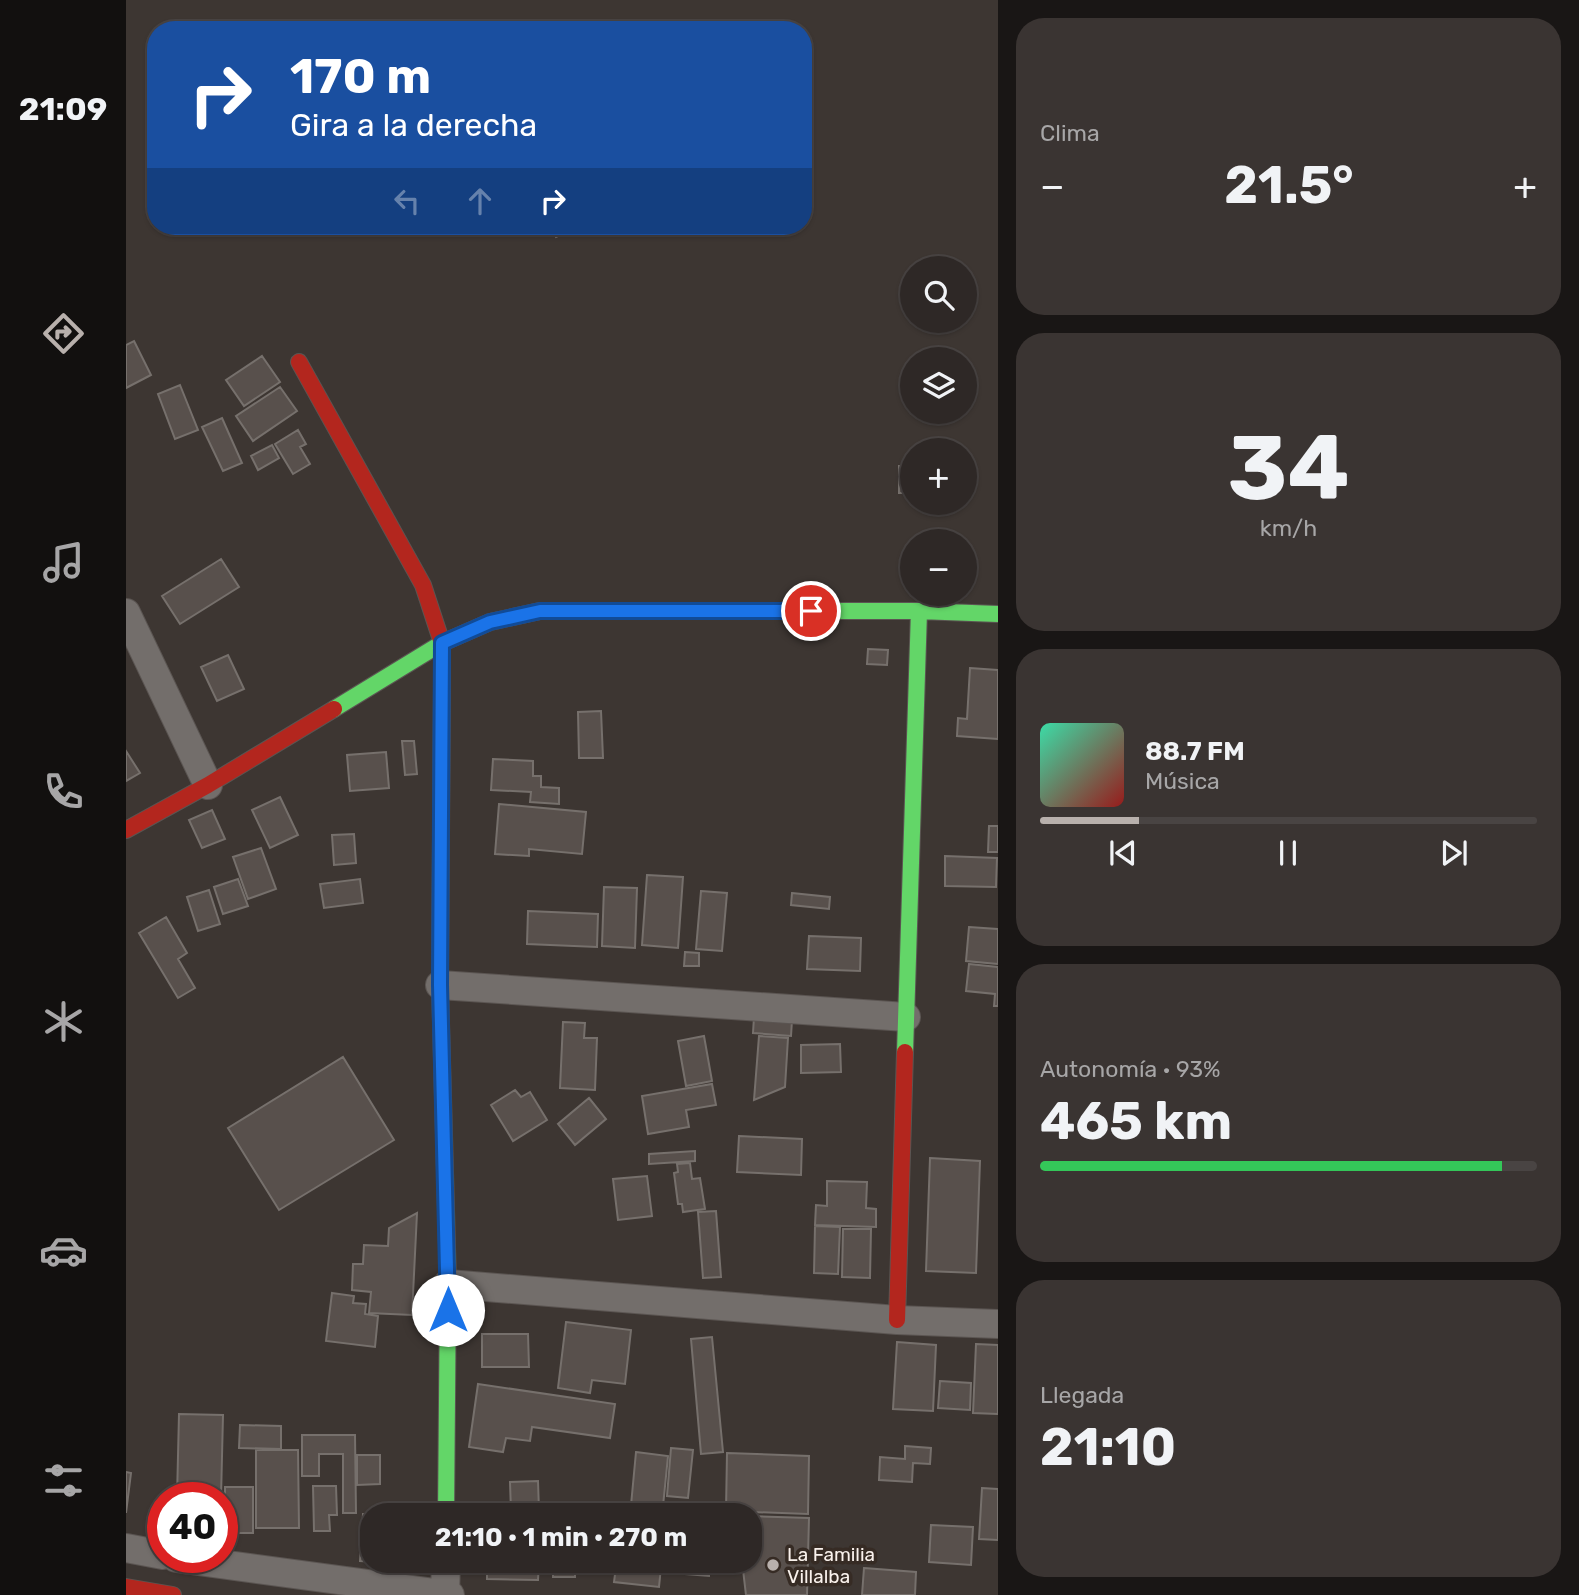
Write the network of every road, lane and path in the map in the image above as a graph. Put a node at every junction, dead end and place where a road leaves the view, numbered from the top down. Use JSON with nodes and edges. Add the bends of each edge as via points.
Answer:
{"nodes":[{"id":1,"x":299,"y":362,"type":"dead end"},
{"id":2,"x":919,"y":611,"type":"junction"},
{"id":3,"x":126,"y":613,"type":"edge"},
{"id":4,"x":998,"y":614,"type":"edge"},
{"id":5,"x":442,"y":643,"type":"junction"},
{"id":6,"x":208,"y":785,"type":"junction"},
{"id":7,"x":126,"y":830,"type":"edge"},
{"id":8,"x":440,"y":985,"type":"junction"},
{"id":9,"x":906,"y":1017,"type":"junction"},
{"id":10,"x":448,"y":1284,"type":"junction"},
{"id":11,"x":897,"y":1320,"type":"junction"},
{"id":12,"x":998,"y":1324,"type":"edge"},
{"id":13,"x":446,"y":1503,"type":"edge"},
{"id":14,"x":126,"y":1548,"type":"edge"},
{"id":15,"x":147,"y":1552,"type":"edge"},
{"id":16,"x":238,"y":1568,"type":"edge"},
{"id":17,"x":446,"y":1573,"type":"edge"},
{"id":18,"x":126,"y":1587,"type":"edge"},
{"id":19,"x":173,"y":1595,"type":"edge"},
{"id":20,"x":447,"y":1595,"type":"edge"}],
"edges":[{"from":1,"to":5,"type":"main road","via":[[423,584]]},
{"from":2,"to":4,"type":"main road"},
{"from":2,"to":5,"type":"main road","via":[[540,611],[490,622]]},
{"from":2,"to":9,"type":"main road"},
{"from":3,"to":6,"type":"street"},
{"from":5,"to":6,"type":"main road"},
{"from":5,"to":8,"type":"main road"},
{"from":6,"to":7,"type":"main road"},
{"from":8,"to":9,"type":"street"},
{"from":8,"to":10,"type":"main road"},
{"from":9,"to":11,"type":"main road"},
{"from":10,"to":11,"type":"street"},
{"from":10,"to":13,"type":"main road"},
{"from":11,"to":12,"type":"street"},
{"from":14,"to":15,"type":"street"},
{"from":16,"to":20,"type":"street"},
{"from":17,"to":20,"type":"street"},
{"from":18,"to":19,"type":"main road"}]}
